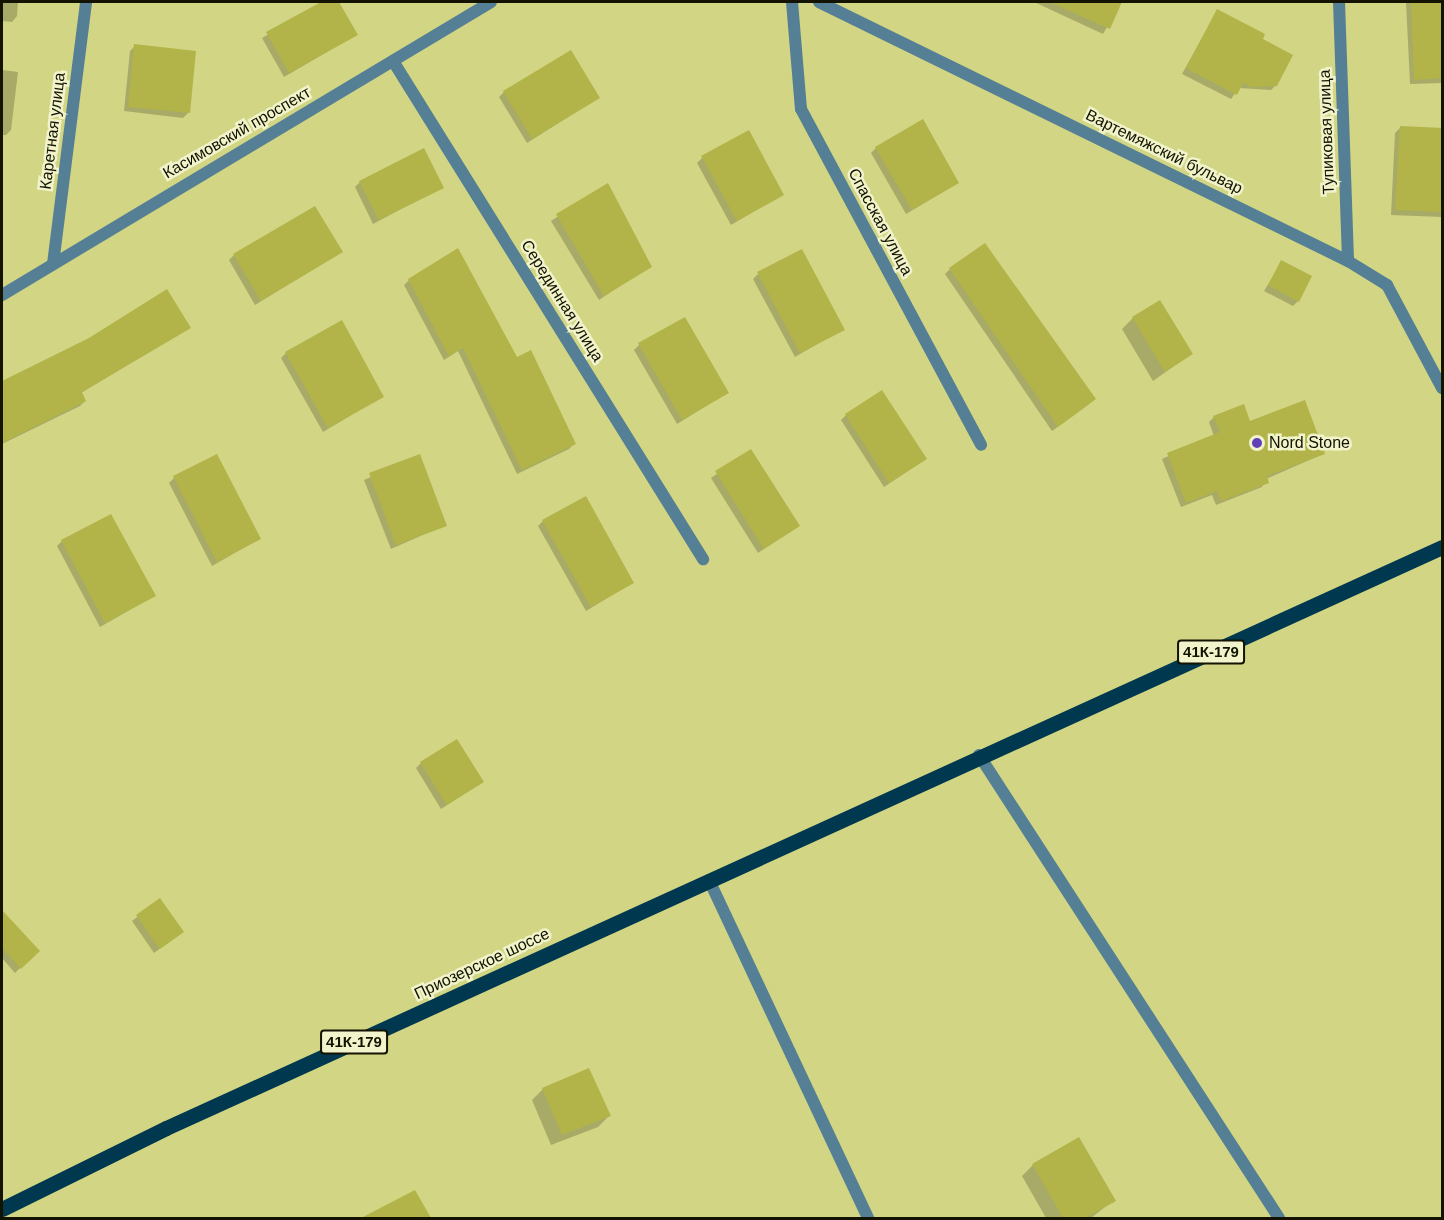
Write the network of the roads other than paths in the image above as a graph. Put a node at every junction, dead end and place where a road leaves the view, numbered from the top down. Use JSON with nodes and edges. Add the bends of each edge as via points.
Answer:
{"nodes":[{"id":1,"x":86,"y":2,"type":"edge"},
{"id":2,"x":491,"y":2,"type":"edge"},
{"id":3,"x":792,"y":2,"type":"edge"},
{"id":4,"x":819,"y":2,"type":"edge"},
{"id":5,"x":1339,"y":2,"type":"edge"},
{"id":6,"x":393,"y":61,"type":"junction"},
{"id":7,"x":1348,"y":261,"type":"junction"},
{"id":8,"x":52,"y":264,"type":"junction"},
{"id":9,"x":2,"y":296,"type":"edge"},
{"id":10,"x":1443,"y":388,"type":"edge"},
{"id":11,"x":981,"y":445,"type":"dead end"},
{"id":12,"x":1443,"y":547,"type":"edge"},
{"id":13,"x":703,"y":559,"type":"dead end"},
{"id":14,"x":980,"y":755,"type":"junction"},
{"id":15,"x":709,"y":880,"type":"junction"},
{"id":16,"x":2,"y":1209,"type":"edge"},
{"id":17,"x":868,"y":1218,"type":"edge"},
{"id":18,"x":1279,"y":1218,"type":"edge"}],
"edges":[{"from":1,"to":8,"type":"street","name":"Каретная улица"},
{"from":2,"to":6,"type":"street","name":"Касимовский проспект"},
{"from":3,"to":11,"type":"street","name":"Спасская улица","via":[[801,109]]},
{"from":4,"to":7,"type":"street","name":"Вартемяжский бульвар"},
{"from":5,"to":7,"type":"street","name":"Тупиковая улица"},
{"from":6,"to":8,"type":"street","name":"Касимовский проспект"},
{"from":6,"to":13,"type":"street","name":"Серединная улица"},
{"from":7,"to":10,"type":"street","name":"Вартемяжский бульвар","via":[[1387,285]]},
{"from":8,"to":9,"type":"street","name":"Касимовский проспект"},
{"from":12,"to":14,"type":"main road","number":"41К-179"},
{"from":14,"to":15,"type":"main road","name":"Приозерское шоссе","number":"41К-179"},
{"from":14,"to":18,"type":"street"},
{"from":15,"to":16,"type":"main road","name":"Приозерское шоссе","number":"41К-179","via":[[166,1128]]},
{"from":15,"to":17,"type":"street"}]}
